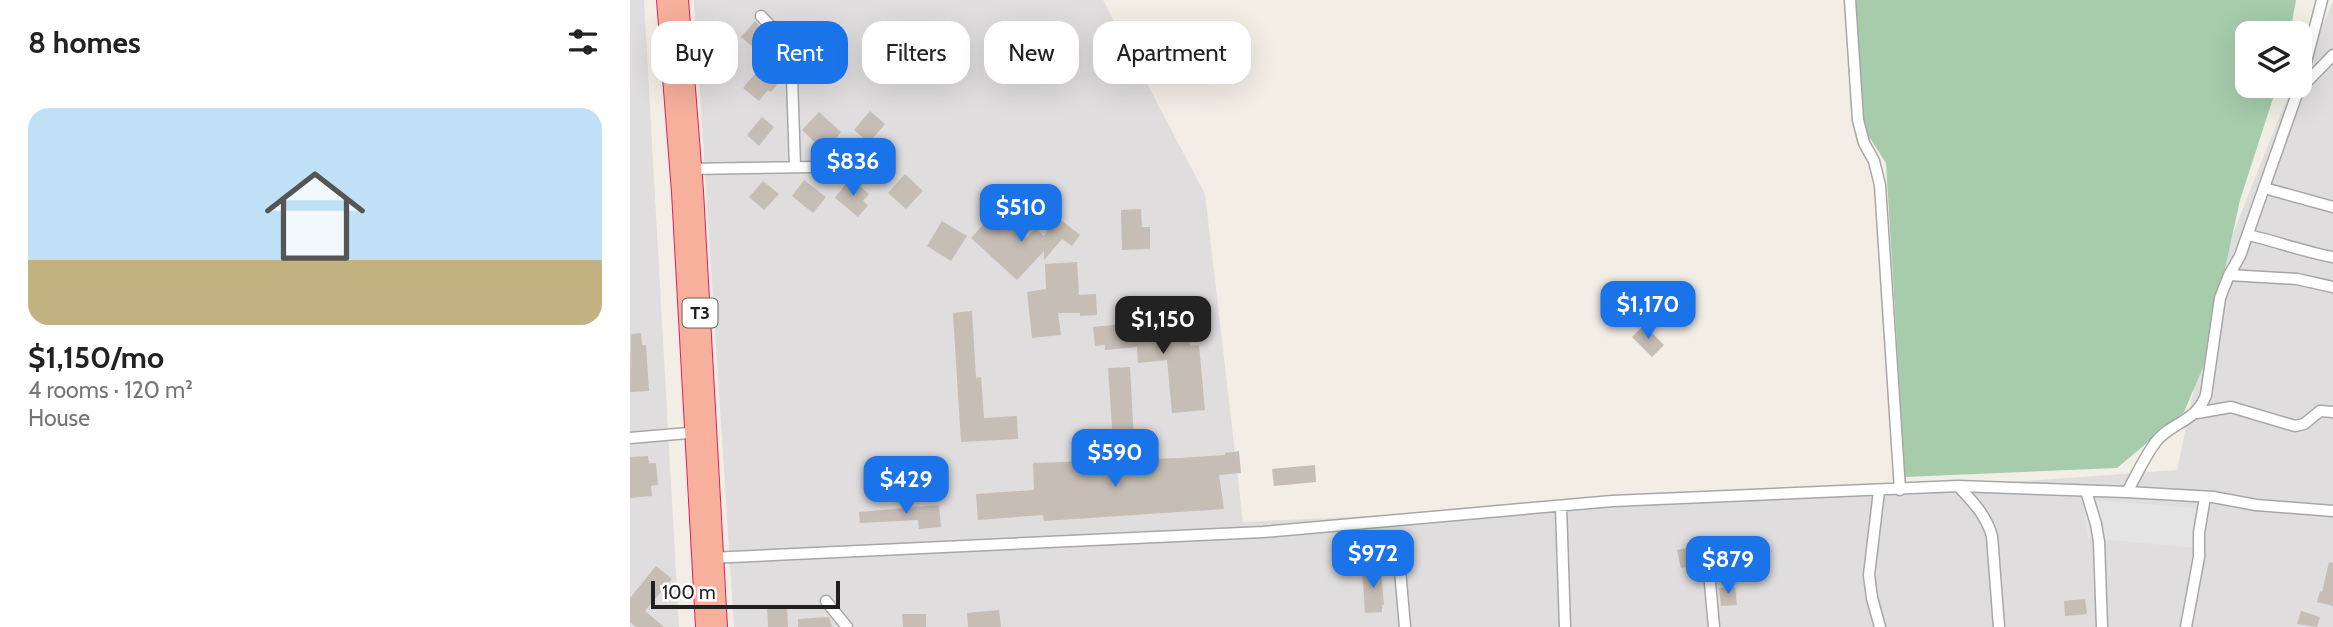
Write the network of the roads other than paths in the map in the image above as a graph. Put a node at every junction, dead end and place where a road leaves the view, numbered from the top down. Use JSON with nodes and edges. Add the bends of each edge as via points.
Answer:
{"nodes":[{"id":1,"x":666,"y":0,"type":"edge"},
{"id":2,"x":679,"y":0,"type":"edge"},
{"id":3,"x":1850,"y":0,"type":"edge"},
{"id":4,"x":2322,"y":0,"type":"edge"},
{"id":5,"x":761,"y":16,"type":"dead end"},
{"id":6,"x":2312,"y":38,"type":"edge"},
{"id":7,"x":2333,"y":55,"type":"edge"},
{"id":8,"x":2312,"y":75,"type":"edge"},
{"id":9,"x":2296,"y":98,"type":"edge"},
{"id":10,"x":879,"y":166,"type":"dead end"},
{"id":11,"x":795,"y":167,"type":"junction"},
{"id":12,"x":685,"y":169,"type":"junction"},
{"id":13,"x":2264,"y":188,"type":"junction"},
{"id":14,"x":2333,"y":207,"type":"edge"},
{"id":15,"x":2248,"y":234,"type":"junction"},
{"id":16,"x":2333,"y":257,"type":"edge"},
{"id":17,"x":2229,"y":275,"type":"junction"},
{"id":18,"x":2333,"y":287,"type":"edge"},
{"id":19,"x":2333,"y":412,"type":"edge"},
{"id":20,"x":2197,"y":413,"type":"junction"},
{"id":21,"x":700,"y":432,"type":"junction"},
{"id":22,"x":630,"y":438,"type":"edge"},
{"id":23,"x":1958,"y":486,"type":"junction"},
{"id":24,"x":1900,"y":490,"type":"junction"},
{"id":25,"x":1879,"y":491,"type":"junction"},
{"id":26,"x":2086,"y":491,"type":"junction"},
{"id":27,"x":2127,"y":492,"type":"junction"},
{"id":28,"x":2205,"y":497,"type":"junction"},
{"id":29,"x":1561,"y":506,"type":"junction"},
{"id":30,"x":2333,"y":511,"type":"edge"},
{"id":31,"x":1398,"y":547,"type":"dead end"},
{"id":32,"x":707,"y":559,"type":"junction"},
{"id":33,"x":1710,"y":583,"type":"dead end"},
{"id":34,"x":825,"y":601,"type":"dead end"},
{"id":35,"x":705,"y":627,"type":"edge"},
{"id":36,"x":718,"y":627,"type":"edge"},
{"id":37,"x":847,"y":627,"type":"edge"},
{"id":38,"x":1405,"y":627,"type":"edge"},
{"id":39,"x":1565,"y":627,"type":"edge"},
{"id":40,"x":1714,"y":627,"type":"edge"},
{"id":41,"x":1880,"y":627,"type":"edge"},
{"id":42,"x":1999,"y":627,"type":"edge"},
{"id":43,"x":2102,"y":627,"type":"edge"},
{"id":44,"x":2186,"y":627,"type":"edge"}],
"edges":[{"from":1,"to":12,"type":"highway","number":"T3"},
{"from":2,"to":12,"type":"highway","number":"T3"},
{"from":3,"to":24,"type":"street","via":[[1858,120],[1880,185]]},
{"from":4,"to":6,"type":"street"},
{"from":5,"to":11,"type":"street","via":[[791,48]]},
{"from":7,"to":8,"type":"street"},
{"from":9,"to":13,"type":"street"},
{"from":10,"to":11,"type":"street"},
{"from":11,"to":12,"type":"street"},
{"from":12,"to":21,"type":"highway","number":"T3"},
{"from":13,"to":14,"type":"street"},
{"from":13,"to":15,"type":"street"},
{"from":15,"to":16,"type":"street"},
{"from":15,"to":17,"type":"street"},
{"from":17,"to":18,"type":"street","via":[[2297,279]]},
{"from":17,"to":20,"type":"street","via":[[2220,298],[2206,395]]},
{"from":19,"to":20,"type":"street","via":[[2320,411],[2295,426],[2231,407]]},
{"from":20,"to":27,"type":"street","via":[[2156,442]]},
{"from":21,"to":22,"type":"street"},
{"from":21,"to":32,"type":"highway","number":"T3"},
{"from":23,"to":24,"type":"street"},
{"from":23,"to":26,"type":"street"},
{"from":23,"to":42,"type":"street","via":[[1989,523]]},
{"from":24,"to":25,"type":"street"},
{"from":25,"to":29,"type":"street"},
{"from":25,"to":41,"type":"street","via":[[1869,575]]},
{"from":26,"to":27,"type":"street"},
{"from":26,"to":43,"type":"street","via":[[2099,542]]},
{"from":27,"to":28,"type":"street"},
{"from":28,"to":30,"type":"street"},
{"from":28,"to":44,"type":"street"},
{"from":29,"to":32,"type":"street","via":[[1263,532]]},
{"from":29,"to":39,"type":"street"},
{"from":31,"to":38,"type":"street"},
{"from":32,"to":35,"type":"highway","number":"T3"},
{"from":32,"to":36,"type":"highway","number":"T3"},
{"from":33,"to":40,"type":"street"},
{"from":34,"to":37,"type":"street"}]}
